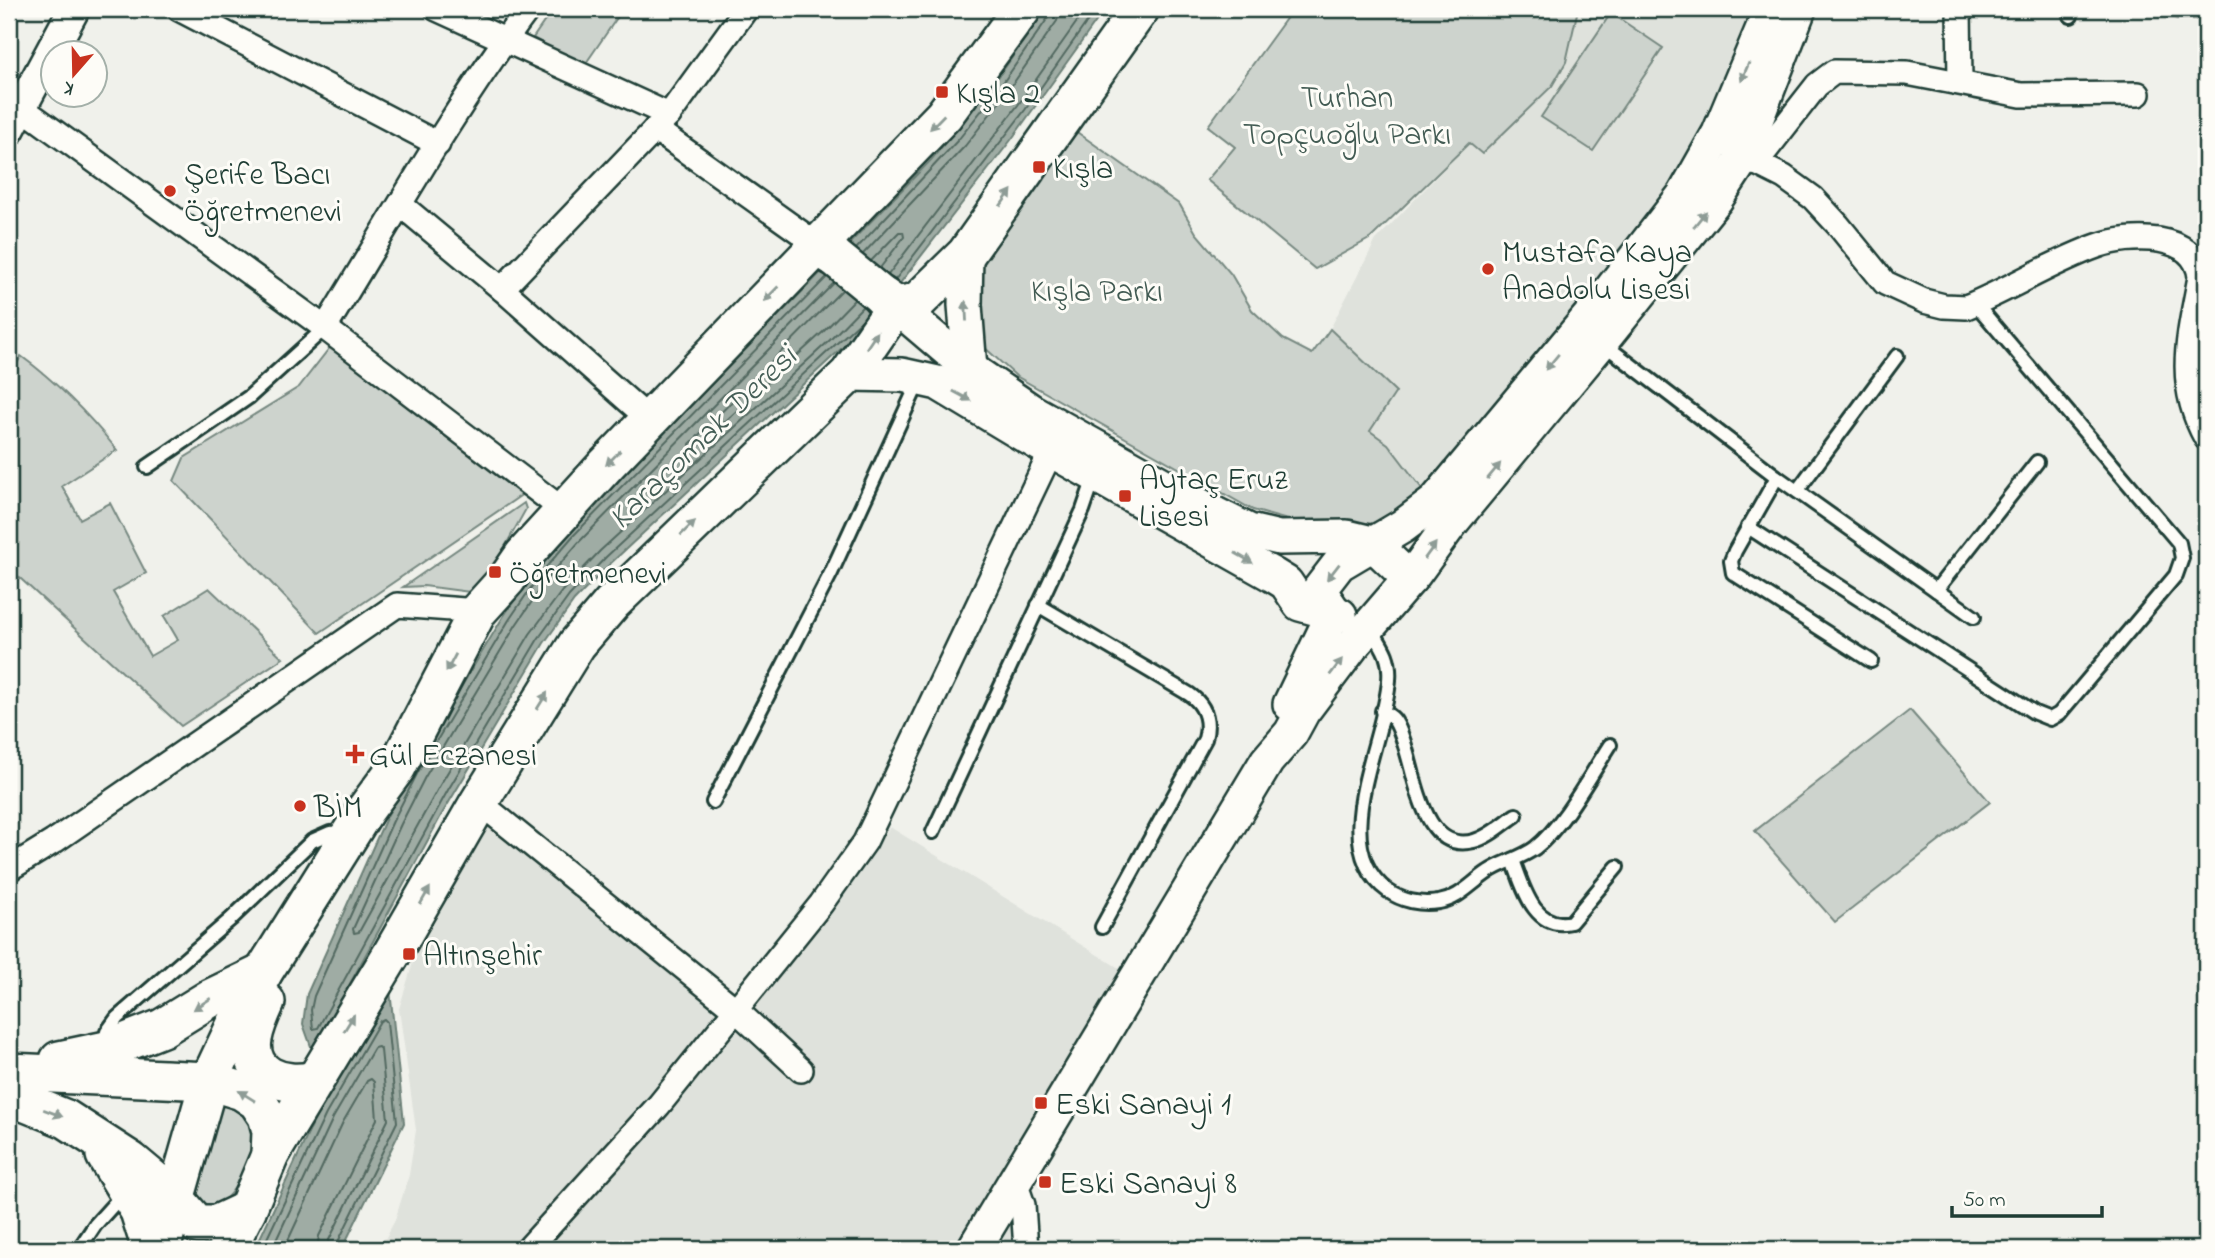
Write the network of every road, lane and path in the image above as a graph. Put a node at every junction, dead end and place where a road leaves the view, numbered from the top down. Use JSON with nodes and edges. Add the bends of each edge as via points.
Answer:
{"nodes":[{"id":1,"x":74,"y":9,"type":"edge"},
{"id":2,"x":179,"y":9,"type":"edge"},
{"id":3,"x":436,"y":9,"type":"edge"},
{"id":4,"x":528,"y":9,"type":"edge"},
{"id":5,"x":746,"y":9,"type":"edge"},
{"id":6,"x":1021,"y":9,"type":"edge"},
{"id":7,"x":1140,"y":9,"type":"edge"},
{"id":8,"x":1771,"y":9,"type":"edge"},
{"id":9,"x":1799,"y":9,"type":"edge"},
{"id":10,"x":1959,"y":9,"type":"edge"},
{"id":11,"x":2169,"y":9,"type":"edge"},
{"id":12,"x":2206,"y":10,"type":"edge"},
{"id":13,"x":504,"y":41,"type":"junction"},
{"id":14,"x":1961,"y":82,"type":"junction"},
{"id":15,"x":2138,"y":94,"type":"dead end"},
{"id":16,"x":15,"y":119,"type":"edge"},
{"id":17,"x":662,"y":122,"type":"junction"},
{"id":18,"x":438,"y":145,"type":"junction"},
{"id":19,"x":1707,"y":155,"type":"junction"},
{"id":20,"x":1748,"y":163,"type":"junction"},
{"id":21,"x":401,"y":205,"type":"junction"},
{"id":22,"x":825,"y":250,"type":"junction"},
{"id":23,"x":967,"y":254,"type":"junction"},
{"id":24,"x":502,"y":289,"type":"junction"},
{"id":25,"x":889,"y":301,"type":"junction"},
{"id":26,"x":1975,"y":303,"type":"junction"},
{"id":27,"x":325,"y":328,"type":"junction"},
{"id":28,"x":1592,"y":334,"type":"junction"},
{"id":29,"x":1897,"y":356,"type":"dead end"},
{"id":30,"x":971,"y":369,"type":"junction"},
{"id":31,"x":849,"y":374,"type":"junction"},
{"id":32,"x":920,"y":378,"type":"junction"},
{"id":33,"x":650,"y":420,"type":"junction"},
{"id":34,"x":2206,"y":438,"type":"edge"},
{"id":35,"x":1057,"y":439,"type":"junction"},
{"id":36,"x":2037,"y":462,"type":"dead end"},
{"id":37,"x":147,"y":467,"type":"dead end"},
{"id":38,"x":1095,"y":474,"type":"junction"},
{"id":39,"x":1777,"y":477,"type":"junction"},
{"id":40,"x":1797,"y":491,"type":"junction"},
{"id":41,"x":563,"y":510,"type":"junction"},
{"id":42,"x":1748,"y":527,"type":"junction"},
{"id":43,"x":1371,"y":543,"type":"junction"},
{"id":44,"x":1410,"y":579,"type":"junction"},
{"id":45,"x":1936,"y":590,"type":"junction"},
{"id":46,"x":1038,"y":606,"type":"junction"},
{"id":47,"x":478,"y":611,"type":"junction"},
{"id":48,"x":1334,"y":612,"type":"junction"},
{"id":49,"x":1974,"y":617,"type":"dead end"},
{"id":50,"x":1370,"y":626,"type":"junction"},
{"id":51,"x":1871,"y":661,"type":"dead end"},
{"id":52,"x":1382,"y":711,"type":"junction"},
{"id":53,"x":1610,"y":745,"type":"dead end"},
{"id":54,"x":1267,"y":761,"type":"junction"},
{"id":55,"x":479,"y":802,"type":"junction"},
{"id":56,"x":713,"y":802,"type":"dead end"},
{"id":57,"x":1516,"y":815,"type":"dead end"},
{"id":58,"x":933,"y":832,"type":"dead end"},
{"id":59,"x":351,"y":833,"type":"junction"},
{"id":60,"x":1513,"y":860,"type":"junction"},
{"id":61,"x":1617,"y":867,"type":"dead end"},
{"id":62,"x":9,"y":869,"type":"edge"},
{"id":63,"x":317,"y":890,"type":"junction"},
{"id":64,"x":1102,"y":927,"type":"dead end"},
{"id":65,"x":263,"y":973,"type":"junction"},
{"id":66,"x":736,"y":1010,"type":"junction"},
{"id":67,"x":106,"y":1049,"type":"junction"},
{"id":68,"x":801,"y":1070,"type":"dead end"},
{"id":69,"x":9,"y":1072,"type":"edge"},
{"id":70,"x":313,"y":1080,"type":"junction"},
{"id":71,"x":209,"y":1081,"type":"junction"},
{"id":72,"x":9,"y":1096,"type":"edge"},
{"id":73,"x":93,"y":1136,"type":"junction"},
{"id":74,"x":270,"y":1155,"type":"junction"},
{"id":75,"x":1014,"y":1179,"type":"junction"},
{"id":76,"x":128,"y":1189,"type":"junction"},
{"id":77,"x":174,"y":1197,"type":"junction"},
{"id":78,"x":247,"y":1210,"type":"junction"},
{"id":79,"x":79,"y":1249,"type":"edge"},
{"id":80,"x":151,"y":1249,"type":"edge"},
{"id":81,"x":161,"y":1249,"type":"edge"},
{"id":82,"x":227,"y":1249,"type":"edge"},
{"id":83,"x":528,"y":1249,"type":"edge"},
{"id":84,"x":974,"y":1249,"type":"edge"},
{"id":85,"x":1026,"y":1249,"type":"edge"}],
"edges":[{"from":1,"to":16,"type":"street"},
{"from":2,"to":18,"type":"street"},
{"from":3,"to":13,"type":"street"},
{"from":4,"to":13,"type":"street"},
{"from":5,"to":17,"type":"street"},
{"from":6,"to":22,"type":"main road","one_way":true,"via":[[944,115]]},
{"from":23,"to":7,"type":"main road","one_way":true},
{"from":8,"to":19,"type":"main road","one_way":true},
{"from":9,"to":20,"type":"main road"},
{"from":10,"to":14,"type":"street"},
{"from":11,"to":12,"type":"lane"},
{"from":13,"to":17,"type":"street"},
{"from":13,"to":18,"type":"street"},
{"from":14,"to":15,"type":"street","via":[[2021,95]]},
{"from":14,"to":20,"type":"street","via":[[1907,73],[1834,72],[1816,85]]},
{"from":16,"to":27,"type":"street"},
{"from":17,"to":22,"type":"street"},
{"from":17,"to":24,"type":"street"},
{"from":18,"to":21,"type":"street"},
{"from":19,"to":20,"type":"street"},
{"from":19,"to":28,"type":"main road"},
{"from":20,"to":26,"type":"street","via":[[1784,177],[1813,198],[1885,283],[1924,302],[1966,307]]},
{"from":28,"to":20,"type":"main road","one_way":true},
{"from":21,"to":24,"type":"street"},
{"from":21,"to":27,"type":"street"},
{"from":22,"to":25,"type":"main road"},
{"from":22,"to":33,"type":"main road","one_way":true},
{"from":23,"to":25,"type":"main road","via":[[917,302]]},
{"from":30,"to":23,"type":"main road","one_way":true,"via":[[965,305]]},
{"from":24,"to":33,"type":"street"},
{"from":25,"to":30,"type":"main road"},
{"from":31,"to":25,"type":"main road","one_way":true},
{"from":26,"to":34,"type":"street","via":[[2099,245],[2151,239],[2183,248],[2199,265],[2186,371],[2189,400]]},
{"from":26,"to":42,"type":"lane","via":[[2179,543],[2182,558],[2176,575],[2059,714],[2050,719],[2035,713]]},
{"from":27,"to":37,"type":"lane","via":[[249,397]]},
{"from":27,"to":41,"type":"street"},
{"from":28,"to":39,"type":"lane"},
{"from":28,"to":43,"type":"main road","one_way":true,"via":[[1435,502]]},
{"from":44,"to":28,"type":"main road","one_way":true},
{"from":29,"to":40,"type":"lane"},
{"from":30,"to":35,"type":"main road","via":[[1031,411]]},
{"from":31,"to":32,"type":"main road"},
{"from":55,"to":31,"type":"main road","one_way":true,"via":[[577,644],[611,603]]},
{"from":32,"to":35,"type":"main road","one_way":true},
{"from":32,"to":56,"type":"lane","via":[[831,573]]},
{"from":33,"to":41,"type":"main road","one_way":true},
{"from":35,"to":38,"type":"main road"},
{"from":35,"to":43,"type":"main road","via":[[1249,531],[1279,538],[1347,537]]},
{"from":35,"to":66,"type":"street","via":[[865,842]]},
{"from":36,"to":45,"type":"lane"},
{"from":38,"to":46,"type":"lane"},
{"from":38,"to":48,"type":"main road","one_way":true,"via":[[1286,583],[1300,604]]},
{"from":39,"to":40,"type":"lane"},
{"from":39,"to":42,"type":"lane"},
{"from":40,"to":45,"type":"lane"},
{"from":41,"to":47,"type":"main road"},
{"from":42,"to":51,"type":"lane","via":[[1731,561],[1733,573]]},
{"from":43,"to":44,"type":"main road"},
{"from":43,"to":48,"type":"main road","one_way":true,"via":[[1339,564],[1319,590]]},
{"from":44,"to":50,"type":"main road"},
{"from":45,"to":49,"type":"lane"},
{"from":46,"to":58,"type":"lane"},
{"from":46,"to":64,"type":"lane","via":[[1189,694],[1202,706],[1208,722],[1205,739]]},
{"from":47,"to":59,"type":"main road","one_way":true,"via":[[397,767]]},
{"from":47,"to":62,"type":"street","via":[[397,605]]},
{"from":48,"to":50,"type":"main road"},
{"from":48,"to":54,"type":"main road","via":[[1283,716]]},
{"from":50,"to":52,"type":"lane","via":[[1387,654],[1389,679]]},
{"from":54,"to":50,"type":"main road","one_way":true},
{"from":52,"to":57,"type":"lane","via":[[1394,718],[1405,742],[1424,811],[1449,840],[1475,841]]},
{"from":52,"to":60,"type":"lane","via":[[1359,830],[1361,853],[1377,882],[1407,901],[1435,903],[1462,895],[1492,869]]},
{"from":53,"to":60,"type":"lane","via":[[1553,831]]},
{"from":54,"to":75,"type":"main road"},
{"from":55,"to":66,"type":"street"},
{"from":70,"to":55,"type":"main road","one_way":true},
{"from":59,"to":63,"type":"main road"},
{"from":59,"to":67,"type":"lane","via":[[330,833],[312,841],[117,1018],[107,1032]]},
{"from":60,"to":61,"type":"lane","via":[[1538,915],[1562,925],[1571,922]]},
{"from":63,"to":65,"type":"main road"},
{"from":63,"to":70,"type":"main road","via":[[273,981],[252,1054],[270,1077],[295,1083]]},
{"from":65,"to":67,"type":"main road","one_way":true,"via":[[162,1028]]},
{"from":65,"to":71,"type":"main road"},
{"from":66,"to":68,"type":"street"},
{"from":66,"to":83,"type":"street","via":[[659,1105]]},
{"from":67,"to":69,"type":"main road"},
{"from":69,"to":71,"type":"main road"},
{"from":70,"to":74,"type":"main road"},
{"from":74,"to":71,"type":"main road","one_way":true,"via":[[271,1131],[257,1101],[243,1091]]},
{"from":71,"to":77,"type":"main road"},
{"from":72,"to":73,"type":"main road","one_way":true,"via":[[66,1118]]},
{"from":73,"to":76,"type":"main road"},
{"from":73,"to":77,"type":"main road"},
{"from":74,"to":78,"type":"main road"},
{"from":75,"to":84,"type":"main road"},
{"from":75,"to":85,"type":"street","via":[[1023,1205]]},
{"from":76,"to":79,"type":"lane","via":[[94,1225]]},
{"from":76,"to":80,"type":"main road"},
{"from":77,"to":78,"type":"main road","via":[[197,1224],[217,1224]]},
{"from":77,"to":81,"type":"main road"},
{"from":78,"to":82,"type":"main road"}]}
